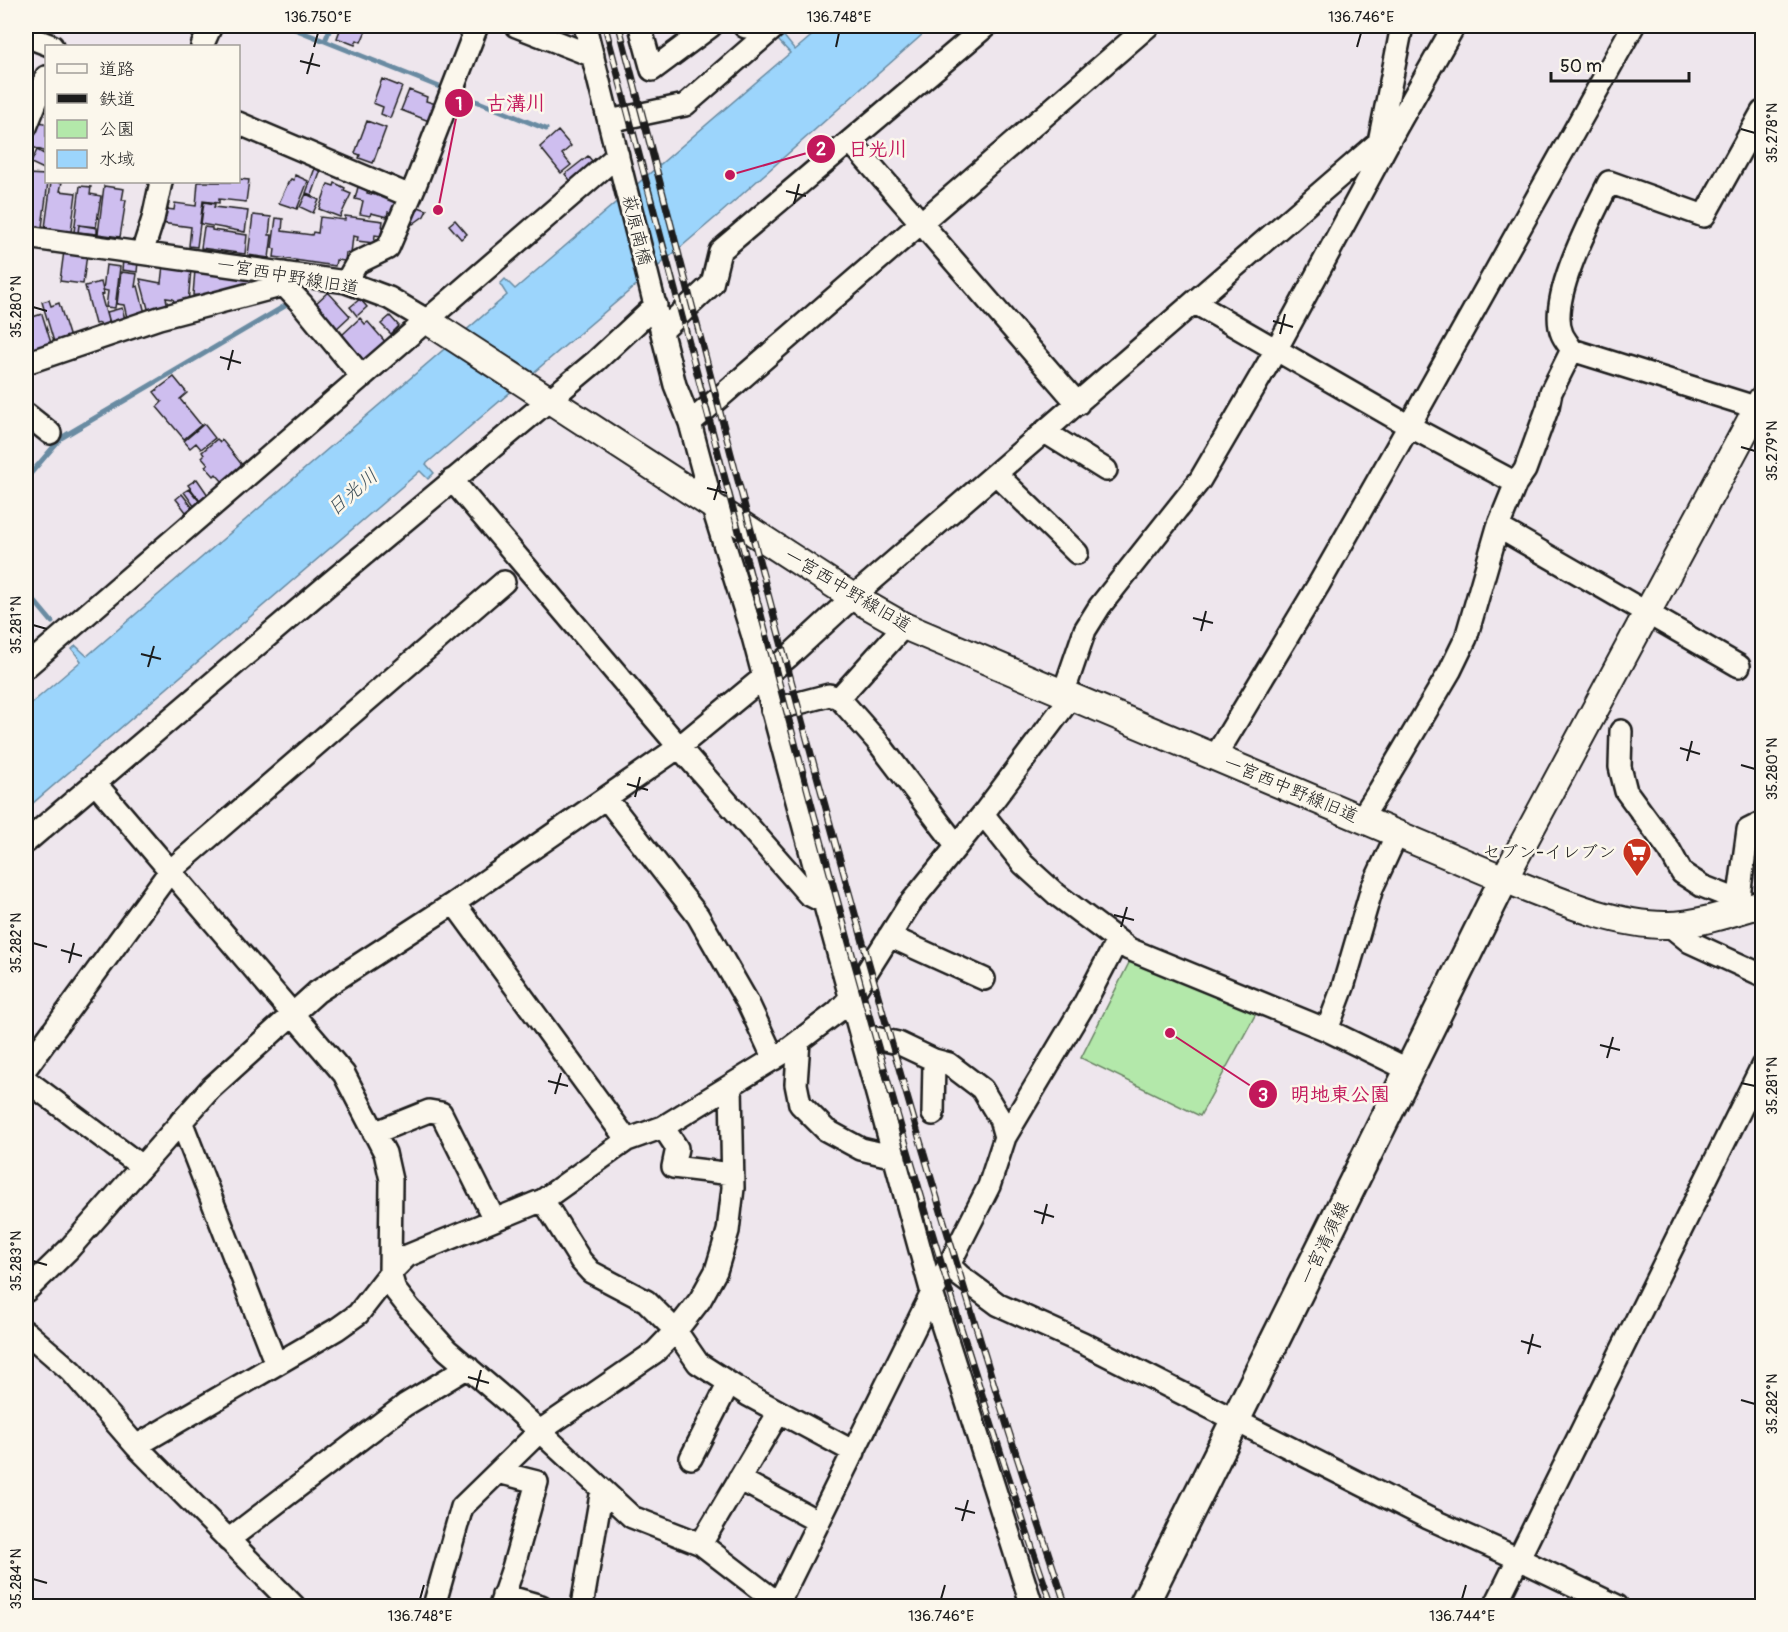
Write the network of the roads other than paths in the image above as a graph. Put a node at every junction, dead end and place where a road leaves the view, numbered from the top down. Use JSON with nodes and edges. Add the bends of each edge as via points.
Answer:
{"nodes":[{"id":1,"x":211,"y":26,"type":"edge"},
{"id":2,"x":477,"y":26,"type":"edge"},
{"id":3,"x":516,"y":26,"type":"edge"},
{"id":4,"x":585,"y":26,"type":"edge"},
{"id":5,"x":640,"y":26,"type":"edge"},
{"id":6,"x":711,"y":26,"type":"edge"},
{"id":7,"x":776,"y":26,"type":"edge"},
{"id":8,"x":986,"y":26,"type":"edge"},
{"id":9,"x":1148,"y":26,"type":"edge"},
{"id":10,"x":1402,"y":26,"type":"edge"},
{"id":11,"x":1454,"y":26,"type":"edge"},
{"id":12,"x":1633,"y":26,"type":"edge"},
{"id":13,"x":26,"y":36,"type":"edge"},
{"id":14,"x":49,"y":45,"type":"edge"},
{"id":15,"x":202,"y":45,"type":"edge"},
{"id":16,"x":593,"y":56,"type":"junction"},
{"id":17,"x":45,"y":80,"type":"edge"},
{"id":18,"x":1762,"y":112,"type":"edge"},
{"id":19,"x":609,"y":121,"type":"junction"},
{"id":20,"x":240,"y":124,"type":"edge"},
{"id":21,"x":26,"y":127,"type":"edge"},
{"id":22,"x":850,"y":141,"type":"junction"},
{"id":23,"x":1382,"y":144,"type":"junction"},
{"id":24,"x":618,"y":155,"type":"junction"},
{"id":25,"x":160,"y":183,"type":"edge"},
{"id":26,"x":410,"y":196,"type":"junction"},
{"id":27,"x":921,"y":223,"type":"junction"},
{"id":28,"x":26,"y":237,"type":"edge"},
{"id":29,"x":142,"y":253,"type":"junction"},
{"id":30,"x":284,"y":279,"type":"junction"},
{"id":31,"x":346,"y":282,"type":"junction"},
{"id":32,"x":1195,"y":303,"type":"junction"},
{"id":33,"x":656,"y":305,"type":"junction"},
{"id":34,"x":428,"y":321,"type":"junction"},
{"id":35,"x":662,"y":331,"type":"junction"},
{"id":36,"x":1276,"y":350,"type":"junction"},
{"id":37,"x":1572,"y":350,"type":"junction"},
{"id":38,"x":26,"y":363,"type":"edge"},
{"id":39,"x":363,"y":377,"type":"junction"},
{"id":40,"x":549,"y":400,"type":"junction"},
{"id":41,"x":1078,"y":404,"type":"junction"},
{"id":42,"x":1760,"y":404,"type":"edge"},
{"id":43,"x":26,"y":414,"type":"edge"},
{"id":44,"x":690,"y":423,"type":"junction"},
{"id":45,"x":1409,"y":426,"type":"junction"},
{"id":46,"x":1045,"y":432,"type":"junction"},
{"id":47,"x":50,"y":433,"type":"dead end"},
{"id":48,"x":1106,"y":470,"type":"dead end"},
{"id":49,"x":996,"y":474,"type":"junction"},
{"id":50,"x":452,"y":480,"type":"junction"},
{"id":51,"x":1516,"y":483,"type":"junction"},
{"id":52,"x":712,"y":505,"type":"junction"},
{"id":53,"x":1498,"y":527,"type":"junction"},
{"id":54,"x":1077,"y":554,"type":"dead end"},
{"id":55,"x":504,"y":582,"type":"dead end"},
{"id":56,"x":854,"y":597,"type":"junction"},
{"id":57,"x":1647,"y":612,"type":"junction"},
{"id":58,"x":904,"y":626,"type":"junction"},
{"id":59,"x":1739,"y":666,"type":"dead end"},
{"id":60,"x":26,"y":667,"type":"edge"},
{"id":61,"x":763,"y":677,"type":"junction"},
{"id":62,"x":1067,"y":695,"type":"junction"},
{"id":63,"x":838,"y":698,"type":"junction"},
{"id":64,"x":772,"y":710,"type":"junction"},
{"id":65,"x":1621,"y":731,"type":"dead end"},
{"id":66,"x":679,"y":747,"type":"junction"},
{"id":67,"x":1215,"y":757,"type":"junction"},
{"id":68,"x":94,"y":783,"type":"junction"},
{"id":69,"x":606,"y":798,"type":"junction"},
{"id":70,"x":983,"y":814,"type":"junction"},
{"id":71,"x":1361,"y":819,"type":"junction"},
{"id":72,"x":1762,"y":823,"type":"edge"},
{"id":73,"x":1397,"y":834,"type":"junction"},
{"id":74,"x":26,"y":842,"type":"edge"},
{"id":75,"x":957,"y":846,"type":"junction"},
{"id":76,"x":170,"y":871,"type":"junction"},
{"id":77,"x":1504,"y":879,"type":"junction"},
{"id":78,"x":824,"y":902,"type":"junction"},
{"id":79,"x":454,"y":903,"type":"junction"},
{"id":80,"x":1762,"y":904,"type":"edge"},
{"id":81,"x":1737,"y":911,"type":"junction"},
{"id":82,"x":1669,"y":925,"type":"junction"},
{"id":83,"x":889,"y":936,"type":"junction"},
{"id":84,"x":1117,"y":941,"type":"junction"},
{"id":85,"x":1762,"y":975,"type":"edge"},
{"id":86,"x":984,"y":979,"type":"dead end"},
{"id":87,"x":850,"y":997,"type":"junction"},
{"id":88,"x":292,"y":1014,"type":"junction"},
{"id":89,"x":1327,"y":1030,"type":"junction"},
{"id":90,"x":861,"y":1035,"type":"junction"},
{"id":91,"x":799,"y":1041,"type":"junction"},
{"id":92,"x":774,"y":1059,"type":"junction"},
{"id":93,"x":934,"y":1060,"type":"junction"},
{"id":94,"x":1762,"y":1066,"type":"edge"},
{"id":95,"x":26,"y":1068,"type":"edge"},
{"id":96,"x":1409,"y":1070,"type":"junction"},
{"id":97,"x":26,"y":1080,"type":"edge"},
{"id":98,"x":731,"y":1086,"type":"junction"},
{"id":99,"x":933,"y":1114,"type":"dead end"},
{"id":100,"x":181,"y":1121,"type":"junction"},
{"id":101,"x":663,"y":1126,"type":"junction"},
{"id":102,"x":374,"y":1133,"type":"junction"},
{"id":103,"x":1005,"y":1137,"type":"junction"},
{"id":104,"x":627,"y":1140,"type":"junction"},
{"id":105,"x":895,"y":1157,"type":"junction"},
{"id":106,"x":141,"y":1166,"type":"junction"},
{"id":107,"x":732,"y":1174,"type":"junction"},
{"id":108,"x":543,"y":1200,"type":"junction"},
{"id":109,"x":494,"y":1219,"type":"junction"},
{"id":110,"x":949,"y":1264,"type":"junction"},
{"id":111,"x":390,"y":1273,"type":"junction"},
{"id":112,"x":26,"y":1291,"type":"edge"},
{"id":113,"x":932,"y":1293,"type":"junction"},
{"id":114,"x":676,"y":1331,"type":"junction"},
{"id":115,"x":26,"y":1332,"type":"edge"},
{"id":116,"x":276,"y":1364,"type":"junction"},
{"id":117,"x":468,"y":1367,"type":"junction"},
{"id":118,"x":729,"y":1383,"type":"junction"},
{"id":119,"x":779,"y":1412,"type":"junction"},
{"id":120,"x":1236,"y":1421,"type":"junction"},
{"id":121,"x":540,"y":1431,"type":"junction"},
{"id":122,"x":135,"y":1446,"type":"junction"},
{"id":123,"x":854,"y":1452,"type":"junction"},
{"id":124,"x":691,"y":1458,"type":"dead end"},
{"id":125,"x":498,"y":1472,"type":"junction"},
{"id":126,"x":739,"y":1479,"type":"junction"},
{"id":127,"x":602,"y":1489,"type":"junction"},
{"id":128,"x":819,"y":1522,"type":"junction"},
{"id":129,"x":228,"y":1540,"type":"junction"},
{"id":130,"x":700,"y":1544,"type":"junction"},
{"id":131,"x":1519,"y":1558,"type":"junction"},
{"id":132,"x":502,"y":1601,"type":"edge"},
{"id":133,"x":778,"y":1605,"type":"edge"},
{"id":134,"x":294,"y":1606,"type":"edge"},
{"id":135,"x":435,"y":1606,"type":"edge"},
{"id":136,"x":542,"y":1606,"type":"edge"},
{"id":137,"x":582,"y":1606,"type":"edge"},
{"id":138,"x":1032,"y":1606,"type":"edge"},
{"id":139,"x":1143,"y":1606,"type":"edge"},
{"id":140,"x":1495,"y":1606,"type":"edge"},
{"id":141,"x":1617,"y":1606,"type":"edge"}],
"edges":[{"from":1,"to":15,"type":"street"},
{"from":2,"to":26,"type":"street"},
{"from":3,"to":16,"type":"street"},
{"from":4,"to":16,"type":"street","name":"萩原南橋"},
{"from":5,"to":6,"type":"street","via":[[651,70]]},
{"from":7,"to":19,"type":"street","via":[[685,105]]},
{"from":8,"to":22,"type":"street"},
{"from":9,"to":27,"type":"street"},
{"from":10,"to":23,"type":"street"},
{"from":11,"to":23,"type":"street"},
{"from":12,"to":45,"type":"street"},
{"from":13,"to":14,"type":"street"},
{"from":16,"to":19,"type":"street","name":"萩原南橋"},
{"from":17,"to":21,"type":"street"},
{"from":18,"to":37,"type":"street","via":[[1704,216],[1609,182],[1565,282],[1561,333]]},
{"from":19,"to":24,"type":"street","name":"萩原南橋"},
{"from":20,"to":26,"type":"street"},
{"from":22,"to":27,"type":"street"},
{"from":22,"to":35,"type":"street","via":[[720,251],[712,284]]},
{"from":23,"to":32,"type":"street"},
{"from":23,"to":36,"type":"street"},
{"from":24,"to":33,"type":"street","name":"萩原南橋"},
{"from":24,"to":34,"type":"street"},
{"from":25,"to":29,"type":"street"},
{"from":26,"to":31,"type":"street","via":[[388,248],[357,263]]},
{"from":27,"to":41,"type":"street"},
{"from":27,"to":44,"type":"street"},
{"from":28,"to":29,"type":"street","name":"一宮西中野線旧道"},
{"from":29,"to":30,"type":"street","name":"一宮西中野線旧道"},
{"from":30,"to":31,"type":"street","name":"一宮西中野線旧道"},
{"from":30,"to":38,"type":"street"},
{"from":30,"to":39,"type":"street"},
{"from":31,"to":34,"type":"street","name":"一宮西中野線旧道","via":[[389,298]]},
{"from":32,"to":36,"type":"street"},
{"from":32,"to":41,"type":"street"},
{"from":33,"to":35,"type":"street","name":"萩原南橋"},
{"from":33,"to":40,"type":"street"},
{"from":34,"to":39,"type":"street"},
{"from":34,"to":40,"type":"street","name":"一宮西中野線旧道"},
{"from":35,"to":44,"type":"street","name":"萩原南橋","via":[[675,385]]},
{"from":36,"to":45,"type":"street"},
{"from":36,"to":62,"type":"street","via":[[1200,480],[1085,630]]},
{"from":37,"to":42,"type":"street"},
{"from":37,"to":51,"type":"street","via":[[1551,392],[1525,470]]},
{"from":39,"to":60,"type":"street"},
{"from":40,"to":50,"type":"street"},
{"from":40,"to":52,"type":"street","name":"一宮西中野線旧道"},
{"from":41,"to":46,"type":"street"},
{"from":42,"to":57,"type":"street"},
{"from":43,"to":47,"type":"street"},
{"from":44,"to":52,"type":"street","name":"萩原南橋"},
{"from":45,"to":51,"type":"street"},
{"from":45,"to":67,"type":"street"},
{"from":46,"to":48,"type":"street"},
{"from":46,"to":49,"type":"street"},
{"from":49,"to":54,"type":"street"},
{"from":49,"to":56,"type":"street"},
{"from":50,"to":66,"type":"street"},
{"from":50,"to":68,"type":"street"},
{"from":51,"to":53,"type":"street"},
{"from":52,"to":56,"type":"street","name":"一宮西中野線旧道"},
{"from":52,"to":61,"type":"street","name":"萩原南橋"},
{"from":53,"to":57,"type":"street"},
{"from":53,"to":71,"type":"street","via":[[1466,638]]},
{"from":55,"to":76,"type":"street"},
{"from":56,"to":58,"type":"street","name":"一宮西中野線旧道"},
{"from":56,"to":61,"type":"street"},
{"from":57,"to":59,"type":"street"},
{"from":57,"to":77,"type":"street"},
{"from":58,"to":62,"type":"street","name":"一宮西中野線旧道"},
{"from":58,"to":63,"type":"street"},
{"from":61,"to":64,"type":"street","name":"萩原南橋"},
{"from":61,"to":66,"type":"street"},
{"from":62,"to":67,"type":"street","name":"一宮西中野線旧道"},
{"from":62,"to":70,"type":"street"},
{"from":63,"to":64,"type":"street","via":[[829,695]]},
{"from":63,"to":75,"type":"street","via":[[877,741]]},
{"from":64,"to":78,"type":"street","name":"萩原南橋"},
{"from":65,"to":81,"type":"street","via":[[1620,767],[1626,791],[1671,851],[1682,873],[1730,897]]},
{"from":66,"to":69,"type":"street"},
{"from":66,"to":78,"type":"street","via":[[808,894]]},
{"from":67,"to":71,"type":"street","name":"一宮西中野線旧道"},
{"from":68,"to":74,"type":"street"},
{"from":68,"to":76,"type":"street"},
{"from":69,"to":79,"type":"street"},
{"from":69,"to":92,"type":"street","via":[[698,916],[748,1003]]},
{"from":70,"to":75,"type":"street"},
{"from":70,"to":84,"type":"street","via":[[1023,864]]},
{"from":71,"to":73,"type":"street","name":"一宮西中野線旧道"},
{"from":72,"to":81,"type":"street","via":[[1748,830]]},
{"from":73,"to":77,"type":"street","name":"一宮西中野線旧道"},
{"from":73,"to":89,"type":"street","via":[[1372,888]]},
{"from":75,"to":83,"type":"street","via":[[909,904]]},
{"from":76,"to":88,"type":"street"},
{"from":76,"to":95,"type":"street"},
{"from":77,"to":82,"type":"street","name":"一宮西中野線旧道","via":[[1578,908],[1635,922]]},
{"from":77,"to":96,"type":"main road","name":"一宮清須線"},
{"from":78,"to":87,"type":"street","name":"萩原南橋"},
{"from":79,"to":88,"type":"street","via":[[316,992]]},
{"from":79,"to":104,"type":"street"},
{"from":80,"to":81,"type":"street","name":"一宮西中野線旧道"},
{"from":81,"to":82,"type":"street","name":"一宮西中野線旧道"},
{"from":82,"to":85,"type":"street","via":[[1690,942]]},
{"from":83,"to":86,"type":"street"},
{"from":83,"to":87,"type":"street"},
{"from":84,"to":89,"type":"street"},
{"from":84,"to":103,"type":"street"},
{"from":87,"to":90,"type":"street","name":"萩原南橋"},
{"from":87,"to":91,"type":"street"},
{"from":88,"to":100,"type":"street"},
{"from":88,"to":102,"type":"street","via":[[344,1074]]},
{"from":89,"to":96,"type":"street"},
{"from":90,"to":93,"type":"street","via":[[898,1043]]},
{"from":90,"to":105,"type":"street","name":"萩原南橋"},
{"from":91,"to":92,"type":"street"},
{"from":91,"to":105,"type":"street","via":[[796,1084],[800,1104],[826,1130],[861,1149]]},
{"from":92,"to":98,"type":"street"},
{"from":93,"to":99,"type":"street"},
{"from":93,"to":103,"type":"street","via":[[949,1064],[982,1089],[1000,1119]]},
{"from":94,"to":131,"type":"street"},
{"from":96,"to":120,"type":"main road","name":"一宮清須線"},
{"from":97,"to":106,"type":"street"},
{"from":98,"to":101,"type":"street"},
{"from":98,"to":107,"type":"street"},
{"from":100,"to":106,"type":"street"},
{"from":100,"to":116,"type":"street"},
{"from":101,"to":104,"type":"street"},
{"from":101,"to":107,"type":"street","via":[[677,1148],[673,1167]]},
{"from":102,"to":109,"type":"street","via":[[429,1111],[441,1113]]},
{"from":102,"to":111,"type":"street","via":[[385,1153],[391,1180]]},
{"from":103,"to":110,"type":"street","via":[[989,1186]]},
{"from":104,"to":108,"type":"street"},
{"from":105,"to":113,"type":"street","name":"萩原南橋"},
{"from":106,"to":112,"type":"street","via":[[68,1250]]},
{"from":107,"to":114,"type":"street","via":[[728,1231],[716,1271]]},
{"from":108,"to":109,"type":"street"},
{"from":108,"to":114,"type":"street","via":[[591,1272],[646,1301]]},
{"from":109,"to":111,"type":"street","via":[[407,1256]]},
{"from":110,"to":113,"type":"street"},
{"from":110,"to":120,"type":"street","via":[[999,1305]]},
{"from":111,"to":116,"type":"street","via":[[358,1314]]},
{"from":111,"to":117,"type":"street","via":[[395,1290],[409,1308]]},
{"from":113,"to":123,"type":"street"},
{"from":113,"to":138,"type":"street","name":"萩原南橋"},
{"from":114,"to":118,"type":"street","via":[[698,1363]]},
{"from":114,"to":121,"type":"street","via":[[655,1352]]},
{"from":115,"to":122,"type":"street","via":[[72,1371]]},
{"from":116,"to":122,"type":"street"},
{"from":117,"to":121,"type":"street"},
{"from":117,"to":129,"type":"street","via":[[405,1405]]},
{"from":118,"to":119,"type":"street"},
{"from":118,"to":124,"type":"street"},
{"from":119,"to":123,"type":"street"},
{"from":119,"to":126,"type":"street"},
{"from":120,"to":131,"type":"street","via":[[1428,1518]]},
{"from":120,"to":139,"type":"main road","name":"一宮清須線"},
{"from":121,"to":125,"type":"street"},
{"from":121,"to":127,"type":"street"},
{"from":122,"to":129,"type":"street"},
{"from":123,"to":128,"type":"street"},
{"from":125,"to":132,"type":"street","via":[[537,1482]]},
{"from":125,"to":135,"type":"street","via":[[462,1507]]},
{"from":126,"to":128,"type":"street"},
{"from":126,"to":130,"type":"street"},
{"from":127,"to":130,"type":"street","via":[[632,1516]]},
{"from":127,"to":137,"type":"street"},
{"from":128,"to":133,"type":"street"},
{"from":129,"to":134,"type":"street"},
{"from":130,"to":133,"type":"street"},
{"from":131,"to":140,"type":"street"},
{"from":131,"to":141,"type":"street"},
{"from":132,"to":136,"type":"street"}]}
